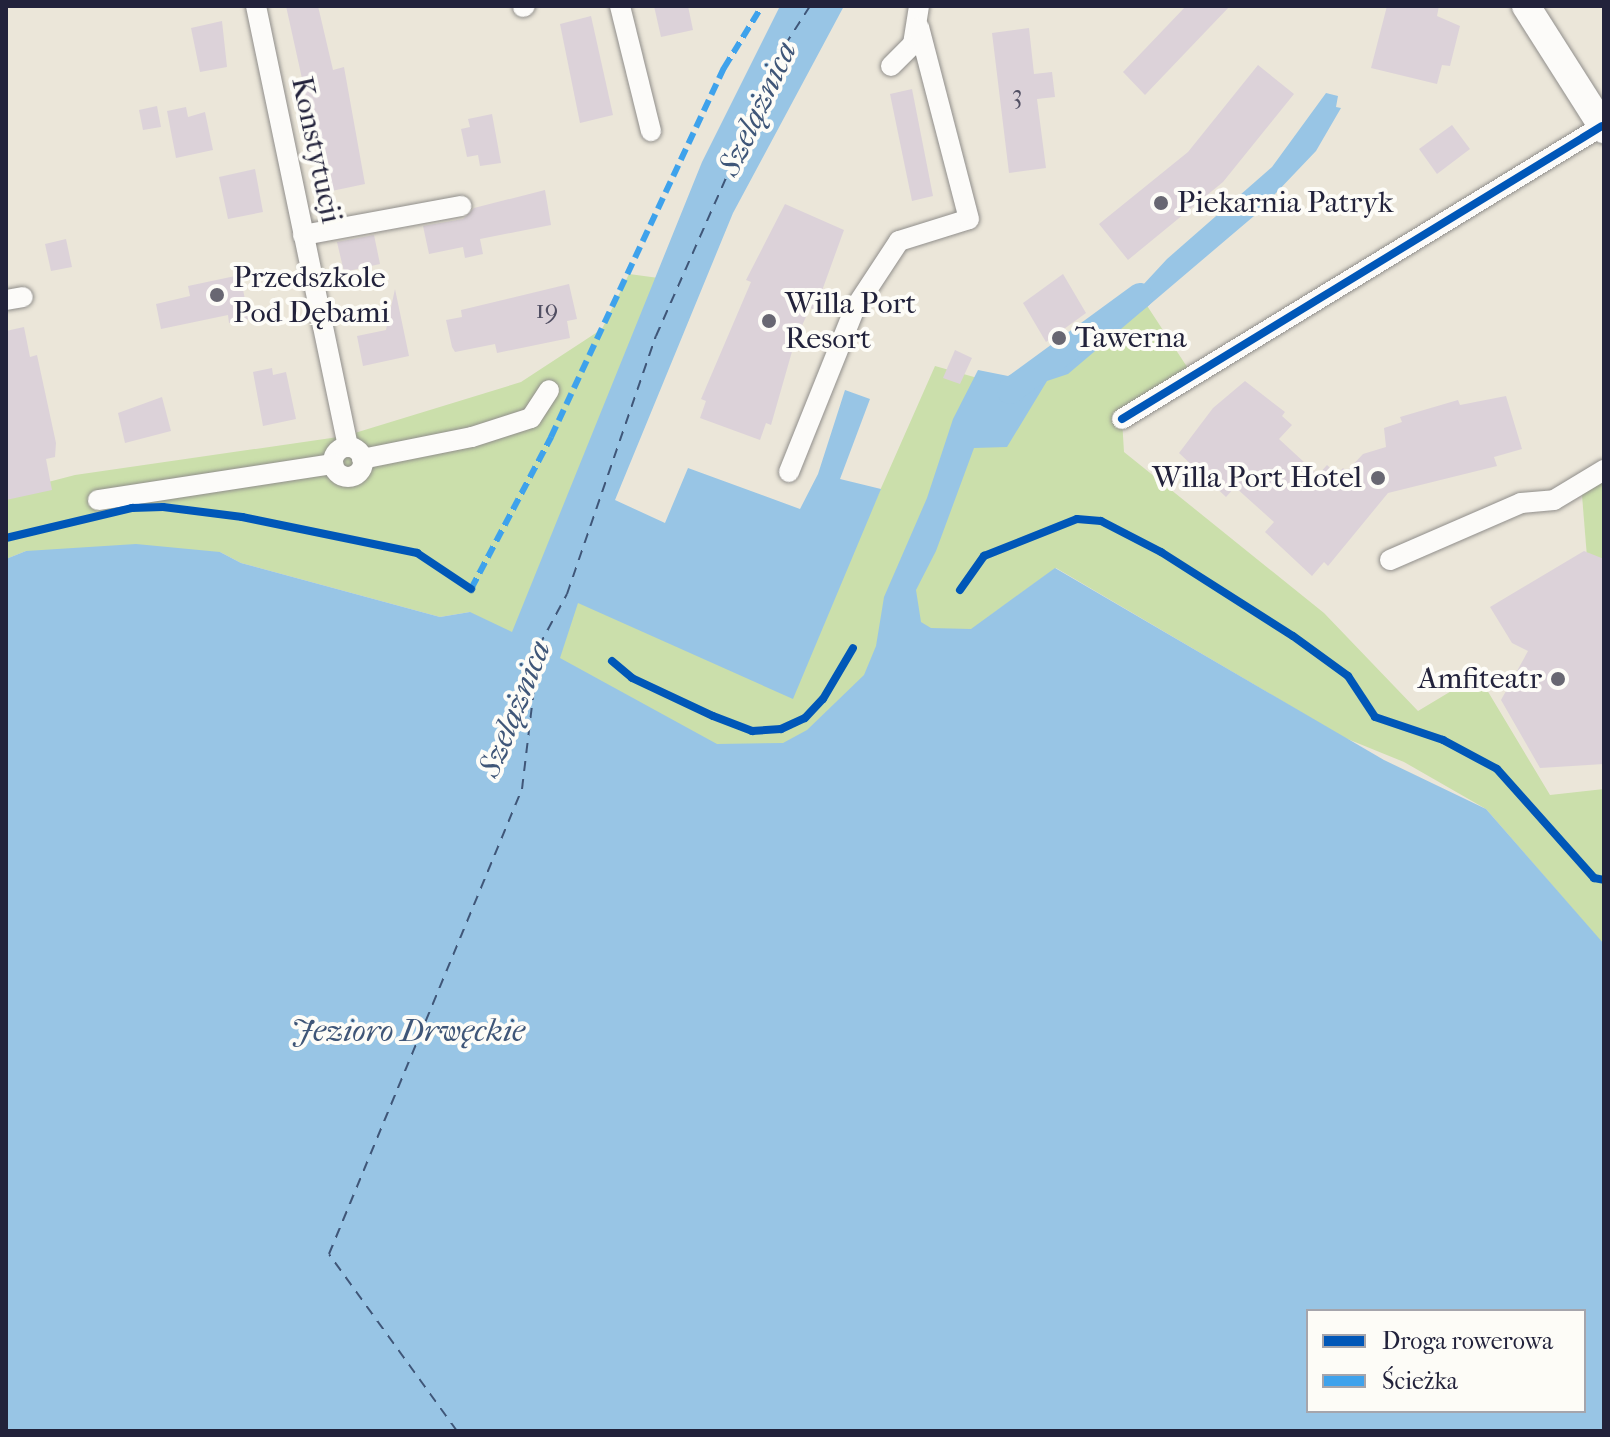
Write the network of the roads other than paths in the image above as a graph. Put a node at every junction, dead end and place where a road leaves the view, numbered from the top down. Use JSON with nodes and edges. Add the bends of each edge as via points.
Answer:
{"nodes":[{"id":1,"x":256,"y":6,"type":"edge"},
{"id":2,"x":620,"y":6,"type":"edge"},
{"id":3,"x":1526,"y":6,"type":"edge"},
{"id":4,"x":919,"y":16,"type":"edge"},
{"id":5,"x":891,"y":66,"type":"dead end"},
{"id":6,"x":1603,"y":128,"type":"edge"},
{"id":7,"x":651,"y":131,"type":"dead end"},
{"id":8,"x":461,"y":206,"type":"dead end"},
{"id":9,"x":303,"y":235,"type":"junction"},
{"id":10,"x":549,"y":390,"type":"dead end"},
{"id":11,"x":1122,"y":419,"type":"dead end"},
{"id":12,"x":355,"y":453,"type":"junction"},
{"id":13,"x":1604,"y":470,"type":"edge"},
{"id":14,"x":789,"y":472,"type":"dead end"},
{"id":15,"x":98,"y":500,"type":"dead end"},
{"id":16,"x":1390,"y":560,"type":"dead end"}],
"edges":[{"from":1,"to":9,"type":"street","name":"Konstytucji"},
{"from":2,"to":7,"type":"street"},
{"from":3,"to":6,"type":"main road"},
{"from":4,"to":5,"type":"street","via":[[913,44]]},
{"from":4,"to":14,"type":"street","via":[[969,219],[899,241],[855,308]]},
{"from":6,"to":11,"type":"street"},
{"from":8,"to":9,"type":"street"},
{"from":9,"to":12,"type":"street","name":"Konstytucji"},
{"from":10,"to":12,"type":"street","via":[[531,418],[472,437]]},
{"from":12,"to":15,"type":"street","via":[[335,454],[333,464]]},
{"from":13,"to":16,"type":"street","via":[[1554,500],[1521,503]]}]}
